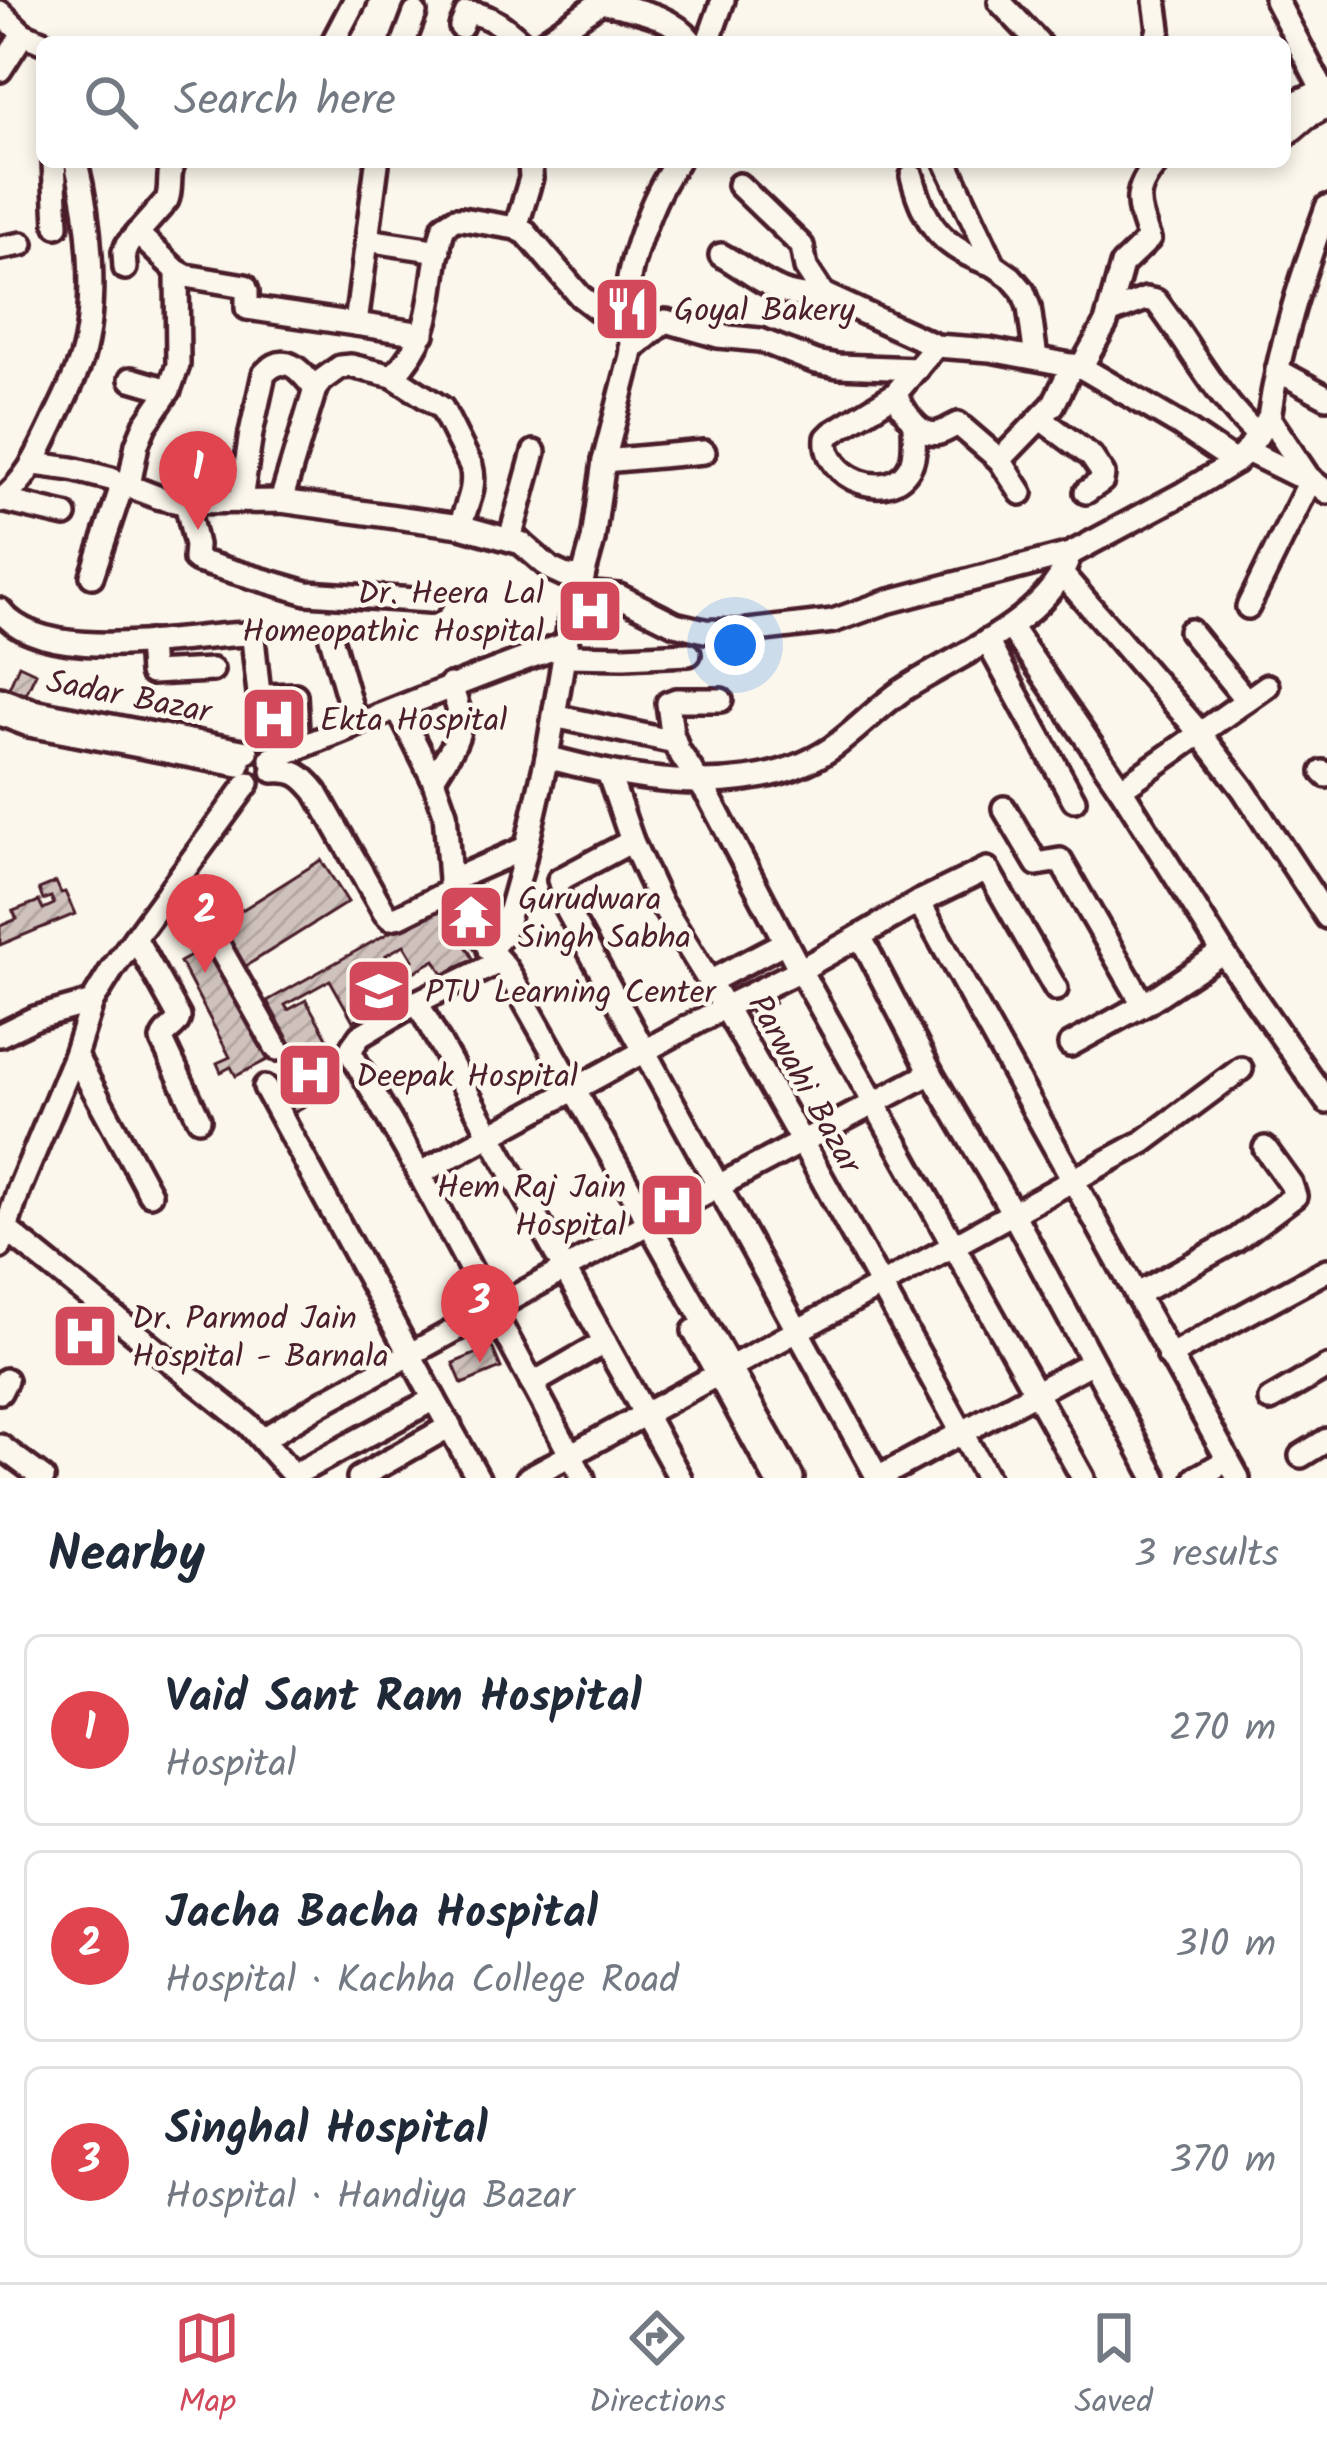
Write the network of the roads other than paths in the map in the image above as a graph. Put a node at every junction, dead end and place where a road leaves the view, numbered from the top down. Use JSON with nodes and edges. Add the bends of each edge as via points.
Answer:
{"nodes":[{"id":1,"x":7,"y":0,"type":"edge"},
{"id":2,"x":355,"y":0,"type":"edge"},
{"id":3,"x":723,"y":0,"type":"edge"},
{"id":4,"x":1155,"y":0,"type":"edge"},
{"id":5,"x":1276,"y":0,"type":"edge"},
{"id":6,"x":603,"y":1,"type":"edge"},
{"id":7,"x":1000,"y":2,"type":"edge"},
{"id":8,"x":653,"y":7,"type":"edge"},
{"id":9,"x":0,"y":12,"type":"edge"},
{"id":10,"x":415,"y":13,"type":"dead end"},
{"id":11,"x":0,"y":24,"type":"edge"},
{"id":12,"x":461,"y":27,"type":"dead end"},
{"id":13,"x":336,"y":36,"type":"edge"},
{"id":14,"x":406,"y":36,"type":"edge"},
{"id":15,"x":514,"y":36,"type":"edge"},
{"id":16,"x":552,"y":36,"type":"edge"},
{"id":17,"x":686,"y":36,"type":"edge"},
{"id":18,"x":709,"y":36,"type":"edge"},
{"id":19,"x":1032,"y":36,"type":"edge"},
{"id":20,"x":1157,"y":36,"type":"edge"},
{"id":21,"x":33,"y":38,"type":"edge"},
{"id":22,"x":1310,"y":63,"type":"junction"},
{"id":23,"x":1291,"y":68,"type":"edge"},
{"id":24,"x":0,"y":70,"type":"edge"},
{"id":25,"x":1326,"y":98,"type":"edge"},
{"id":26,"x":1291,"y":105,"type":"edge"},
{"id":27,"x":1291,"y":130,"type":"edge"},
{"id":28,"x":54,"y":168,"type":"edge"},
{"id":29,"x":77,"y":168,"type":"edge"},
{"id":30,"x":172,"y":168,"type":"edge"},
{"id":31,"x":376,"y":168,"type":"edge"},
{"id":32,"x":530,"y":168,"type":"edge"},
{"id":33,"x":673,"y":168,"type":"edge"},
{"id":34,"x":949,"y":168,"type":"edge"},
{"id":35,"x":1153,"y":168,"type":"edge"},
{"id":36,"x":912,"y":176,"type":"dead end"},
{"id":37,"x":739,"y":185,"type":"dead end"},
{"id":38,"x":1327,"y":207,"type":"edge"},
{"id":39,"x":57,"y":226,"type":"dead end"},
{"id":40,"x":516,"y":228,"type":"junction"},
{"id":41,"x":137,"y":233,"type":"junction"},
{"id":42,"x":367,"y":240,"type":"junction"},
{"id":43,"x":439,"y":251,"type":"junction"},
{"id":44,"x":721,"y":255,"type":"dead end"},
{"id":45,"x":994,"y":265,"type":"junction"},
{"id":46,"x":125,"y":268,"type":"dead end"},
{"id":47,"x":1317,"y":268,"type":"edge"},
{"id":48,"x":177,"y":272,"type":"junction"},
{"id":49,"x":824,"y":295,"type":"junction"},
{"id":50,"x":1109,"y":313,"type":"junction"},
{"id":51,"x":628,"y":318,"type":"junction"},
{"id":52,"x":356,"y":324,"type":"junction"},
{"id":53,"x":423,"y":334,"type":"junction"},
{"id":54,"x":936,"y":346,"type":"junction"},
{"id":55,"x":632,"y":350,"type":"junction"},
{"id":56,"x":1036,"y":358,"type":"junction"},
{"id":57,"x":1077,"y":366,"type":"junction"},
{"id":58,"x":917,"y":369,"type":"junction"},
{"id":59,"x":1277,"y":370,"type":"junction"},
{"id":60,"x":393,"y":376,"type":"junction"},
{"id":61,"x":131,"y":379,"type":"dead end"},
{"id":62,"x":315,"y":388,"type":"junction"},
{"id":63,"x":169,"y":389,"type":"junction"},
{"id":64,"x":895,"y":394,"type":"junction"},
{"id":65,"x":1327,"y":397,"type":"edge"},
{"id":66,"x":1041,"y":419,"type":"junction"},
{"id":67,"x":914,"y":424,"type":"junction"},
{"id":68,"x":1252,"y":442,"type":"junction"},
{"id":69,"x":534,"y":452,"type":"dead end"},
{"id":70,"x":704,"y":452,"type":"dead end"},
{"id":71,"x":1000,"y":460,"type":"junction"},
{"id":72,"x":604,"y":461,"type":"junction"},
{"id":73,"x":35,"y":464,"type":"junction"},
{"id":74,"x":1316,"y":483,"type":"edge"},
{"id":75,"x":126,"y":484,"type":"junction"},
{"id":76,"x":1086,"y":492,"type":"dead end"},
{"id":77,"x":1021,"y":494,"type":"dead end"},
{"id":78,"x":241,"y":500,"type":"junction"},
{"id":79,"x":1,"y":501,"type":"edge"},
{"id":80,"x":281,"y":501,"type":"junction"},
{"id":81,"x":186,"y":502,"type":"junction"},
{"id":82,"x":65,"y":515,"type":"dead end"},
{"id":83,"x":460,"y":526,"type":"junction"},
{"id":84,"x":510,"y":538,"type":"junction"},
{"id":85,"x":1066,"y":565,"type":"junction"},
{"id":86,"x":92,"y":577,"type":"dead end"},
{"id":87,"x":581,"y":586,"type":"junction"},
{"id":88,"x":430,"y":601,"type":"dead end"},
{"id":89,"x":1248,"y":607,"type":"dead end"},
{"id":90,"x":0,"y":610,"type":"edge"},
{"id":91,"x":1011,"y":628,"type":"junction"},
{"id":92,"x":1190,"y":632,"type":"dead end"},
{"id":93,"x":330,"y":634,"type":"dead end"},
{"id":94,"x":987,"y":641,"type":"junction"},
{"id":95,"x":149,"y":642,"type":"junction"},
{"id":96,"x":565,"y":650,"type":"junction"},
{"id":97,"x":688,"y":654,"type":"dead end"},
{"id":98,"x":212,"y":670,"type":"dead end"},
{"id":99,"x":450,"y":685,"type":"junction"},
{"id":100,"x":1267,"y":686,"type":"dead end"},
{"id":101,"x":721,"y":700,"type":"dead end"},
{"id":102,"x":1246,"y":700,"type":"junction"},
{"id":103,"x":2,"y":706,"type":"edge"},
{"id":104,"x":398,"y":709,"type":"junction"},
{"id":105,"x":554,"y":716,"type":"junction"},
{"id":106,"x":356,"y":725,"type":"junction"},
{"id":107,"x":1199,"y":732,"type":"junction"},
{"id":108,"x":675,"y":742,"type":"junction"},
{"id":109,"x":298,"y":748,"type":"junction"},
{"id":110,"x":547,"y":757,"type":"junction"},
{"id":111,"x":272,"y":765,"type":"junction"},
{"id":112,"x":244,"y":767,"type":"junction"},
{"id":113,"x":608,"y":772,"type":"junction"},
{"id":114,"x":433,"y":779,"type":"junction"},
{"id":115,"x":698,"y":781,"type":"junction"},
{"id":116,"x":1121,"y":789,"type":"junction"},
{"id":117,"x":1074,"y":800,"type":"dead end"},
{"id":118,"x":1004,"y":808,"type":"dead end"},
{"id":119,"x":632,"y":842,"type":"junction"},
{"id":120,"x":526,"y":848,"type":"junction"},
{"id":121,"x":172,"y":887,"type":"junction"},
{"id":122,"x":451,"y":887,"type":"junction"},
{"id":123,"x":920,"y":902,"type":"junction"},
{"id":124,"x":1326,"y":913,"type":"edge"},
{"id":125,"x":860,"y":936,"type":"junction"},
{"id":126,"x":135,"y":938,"type":"junction"},
{"id":127,"x":785,"y":942,"type":"junction"},
{"id":128,"x":1223,"y":952,"type":"junction"},
{"id":129,"x":491,"y":957,"type":"junction"},
{"id":130,"x":800,"y":970,"type":"junction"},
{"id":131,"x":709,"y":982,"type":"junction"},
{"id":132,"x":1056,"y":988,"type":"dead end"},
{"id":133,"x":92,"y":1002,"type":"junction"},
{"id":134,"x":417,"y":1002,"type":"junction"},
{"id":135,"x":1143,"y":1004,"type":"junction"},
{"id":136,"x":725,"y":1007,"type":"junction"},
{"id":137,"x":3,"y":1027,"type":"edge"},
{"id":138,"x":1070,"y":1045,"type":"dead end"},
{"id":139,"x":277,"y":1049,"type":"dead end"},
{"id":140,"x":645,"y":1052,"type":"junction"},
{"id":141,"x":75,"y":1055,"type":"junction"},
{"id":142,"x":1241,"y":1069,"type":"dead end"},
{"id":143,"x":931,"y":1073,"type":"junction"},
{"id":144,"x":265,"y":1087,"type":"dead end"},
{"id":145,"x":568,"y":1093,"type":"junction"},
{"id":146,"x":873,"y":1102,"type":"junction"},
{"id":147,"x":1327,"y":1102,"type":"edge"},
{"id":148,"x":199,"y":1119,"type":"dead end"},
{"id":149,"x":491,"y":1135,"type":"junction"},
{"id":150,"x":802,"y":1142,"type":"junction"},
{"id":151,"x":1265,"y":1148,"type":"dead end"},
{"id":152,"x":419,"y":1174,"type":"junction"},
{"id":153,"x":1073,"y":1180,"type":"junction"},
{"id":154,"x":10,"y":1184,"type":"edge"},
{"id":155,"x":718,"y":1187,"type":"junction"},
{"id":156,"x":150,"y":1194,"type":"dead end"},
{"id":157,"x":1014,"y":1215,"type":"junction"},
{"id":158,"x":643,"y":1226,"type":"junction"},
{"id":159,"x":3,"y":1238,"type":"edge"},
{"id":160,"x":953,"y":1247,"type":"junction"},
{"id":161,"x":566,"y":1270,"type":"junction"},
{"id":162,"x":1327,"y":1270,"type":"edge"},
{"id":163,"x":881,"y":1286,"type":"junction"},
{"id":164,"x":1136,"y":1295,"type":"junction"},
{"id":165,"x":493,"y":1311,"type":"junction"},
{"id":166,"x":800,"y":1330,"type":"junction"},
{"id":167,"x":605,"y":1342,"type":"junction"},
{"id":168,"x":1169,"y":1355,"type":"junction"},
{"id":169,"x":410,"y":1356,"type":"junction"},
{"id":170,"x":1092,"y":1362,"type":"junction"},
{"id":171,"x":1327,"y":1366,"type":"edge"},
{"id":172,"x":724,"y":1371,"type":"junction"},
{"id":173,"x":532,"y":1384,"type":"junction"},
{"id":174,"x":1033,"y":1392,"type":"junction"},
{"id":175,"x":434,"y":1399,"type":"junction"},
{"id":176,"x":1270,"y":1400,"type":"dead end"},
{"id":177,"x":644,"y":1413,"type":"junction"},
{"id":178,"x":450,"y":1426,"type":"junction"},
{"id":179,"x":962,"y":1432,"type":"junction"},
{"id":180,"x":263,"y":1439,"type":"junction"},
{"id":181,"x":1327,"y":1440,"type":"edge"},
{"id":182,"x":0,"y":1446,"type":"edge"},
{"id":183,"x":569,"y":1454,"type":"junction"},
{"id":184,"x":1301,"y":1456,"type":"dead end"},
{"id":185,"x":1233,"y":1469,"type":"edge"},
{"id":186,"x":295,"y":1477,"type":"edge"},
{"id":187,"x":43,"y":1478,"type":"edge"},
{"id":188,"x":359,"y":1478,"type":"edge"},
{"id":189,"x":478,"y":1478,"type":"edge"},
{"id":190,"x":528,"y":1478,"type":"edge"},
{"id":191,"x":583,"y":1478,"type":"edge"},
{"id":192,"x":680,"y":1478,"type":"edge"},
{"id":193,"x":775,"y":1478,"type":"edge"},
{"id":194,"x":792,"y":1478,"type":"edge"},
{"id":195,"x":878,"y":1478,"type":"edge"},
{"id":196,"x":987,"y":1478,"type":"edge"},
{"id":197,"x":1083,"y":1478,"type":"edge"},
{"id":198,"x":1155,"y":1478,"type":"edge"},
{"id":199,"x":1196,"y":1478,"type":"edge"}],
"edges":[{"from":1,"to":9,"type":"street"},
{"from":2,"to":13,"type":"street"},
{"from":3,"to":18,"type":"street"},
{"from":4,"to":20,"type":"street"},
{"from":5,"to":22,"type":"street"},
{"from":6,"to":8,"type":"street"},
{"from":6,"to":16,"type":"street"},
{"from":7,"to":19,"type":"street"},
{"from":8,"to":17,"type":"street"},
{"from":9,"to":21,"type":"street"},
{"from":10,"to":14,"type":"street"},
{"from":11,"to":21,"type":"street"},
{"from":12,"to":15,"type":"street","via":[[475,12]]},
{"from":21,"to":24,"type":"street"},
{"from":22,"to":23,"type":"street"},
{"from":22,"to":25,"type":"street"},
{"from":25,"to":26,"type":"street"},
{"from":25,"to":27,"type":"street"},
{"from":28,"to":39,"type":"street"},
{"from":29,"to":73,"type":"street","via":[[87,210],[87,329],[72,385]]},
{"from":30,"to":41,"type":"street","via":[[167,200]]},
{"from":31,"to":42,"type":"street"},
{"from":32,"to":40,"type":"street"},
{"from":33,"to":51,"type":"street","via":[[633,263]]},
{"from":34,"to":45,"type":"street"},
{"from":35,"to":50,"type":"street","via":[[1138,197],[1149,239],[1122,265]]},
{"from":36,"to":45,"type":"street","via":[[922,210],[945,242]]},
{"from":37,"to":49,"type":"street","via":[[802,246]]},
{"from":38,"to":47,"type":"street"},
{"from":40,"to":43,"type":"street","via":[[455,219],[444,226]]},
{"from":40,"to":51,"type":"street","via":[[590,304]]},
{"from":41,"to":46,"type":"street","via":[[125,248]]},
{"from":41,"to":48,"type":"street"},
{"from":42,"to":43,"type":"street"},
{"from":42,"to":52,"type":"street"},
{"from":43,"to":53,"type":"street"},
{"from":44,"to":49,"type":"street","via":[[782,292]]},
{"from":45,"to":56,"type":"street","via":[[1023,291]]},
{"from":47,"to":59,"type":"street"},
{"from":48,"to":52,"type":"street","via":[[244,286],[248,308]]},
{"from":48,"to":63,"type":"street","via":[[180,351]]},
{"from":49,"to":54,"type":"street"},
{"from":50,"to":57,"type":"street"},
{"from":50,"to":68,"type":"street","via":[[1156,302]]},
{"from":51,"to":55,"type":"street"},
{"from":52,"to":53,"type":"street"},
{"from":53,"to":60,"type":"street"},
{"from":54,"to":56,"type":"street"},
{"from":54,"to":58,"type":"street"},
{"from":55,"to":58,"type":"street","via":[[666,321],[760,340],[816,362]]},
{"from":55,"to":72,"type":"street"},
{"from":56,"to":57,"type":"street"},
{"from":57,"to":66,"type":"street"},
{"from":57,"to":68,"type":"street","via":[[1180,424]]},
{"from":58,"to":64,"type":"street"},
{"from":59,"to":65,"type":"street"},
{"from":59,"to":68,"type":"street"},
{"from":60,"to":62,"type":"street","via":[[340,368]]},
{"from":60,"to":83,"type":"street","via":[[442,408],[471,466]]},
{"from":61,"to":63,"type":"street"},
{"from":62,"to":78,"type":"street","via":[[286,364],[264,374]]},
{"from":62,"to":80,"type":"street"},
{"from":63,"to":75,"type":"street","via":[[136,444]]},
{"from":64,"to":67,"type":"street"},
{"from":64,"to":67,"type":"street","via":[[826,438],[829,454],[863,484],[889,484],[911,464]]},
{"from":66,"to":71,"type":"street"},
{"from":66,"to":76,"type":"street","via":[[1103,474]]},
{"from":67,"to":71,"type":"street","via":[[933,433],[958,424]]},
{"from":68,"to":74,"type":"street"},
{"from":68,"to":74,"type":"street"},
{"from":68,"to":85,"type":"street"},
{"from":69,"to":84,"type":"street"},
{"from":70,"to":72,"type":"street"},
{"from":71,"to":77,"type":"street"},
{"from":72,"to":87,"type":"street"},
{"from":73,"to":75,"type":"street"},
{"from":73,"to":79,"type":"street"},
{"from":74,"to":89,"type":"street"},
{"from":75,"to":81,"type":"street"},
{"from":75,"to":86,"type":"street"},
{"from":78,"to":80,"type":"street"},
{"from":78,"to":81,"type":"street"},
{"from":79,"to":82,"type":"street"},
{"from":80,"to":83,"type":"street"},
{"from":81,"to":88,"type":"street","via":[[198,561],[308,593]]},
{"from":83,"to":84,"type":"street"},
{"from":84,"to":87,"type":"street"},
{"from":85,"to":87,"type":"street","via":[[758,631],[675,624]]},
{"from":85,"to":91,"type":"street"},
{"from":85,"to":107,"type":"street"},
{"from":87,"to":96,"type":"street"},
{"from":90,"to":95,"type":"street","via":[[31,635]]},
{"from":91,"to":94,"type":"street"},
{"from":91,"to":116,"type":"street"},
{"from":92,"to":102,"type":"street"},
{"from":93,"to":106,"type":"street"},
{"from":94,"to":115,"type":"street","via":[[807,761],[748,779]]},
{"from":94,"to":117,"type":"street"},
{"from":95,"to":98,"type":"street","via":[[151,673]]},
{"from":95,"to":109,"type":"street","via":[[251,636],[259,694],[296,695]]},
{"from":96,"to":97,"type":"street"},
{"from":96,"to":99,"type":"street"},
{"from":96,"to":105,"type":"street"},
{"from":99,"to":104,"type":"street"},
{"from":99,"to":114,"type":"street","via":[[460,729]]},
{"from":100,"to":102,"type":"street"},
{"from":101,"to":108,"type":"street","via":[[668,703]]},
{"from":102,"to":107,"type":"street"},
{"from":103,"to":112,"type":"street","name":"Sadar Bazar"},
{"from":104,"to":106,"type":"street"},
{"from":104,"to":114,"type":"street"},
{"from":105,"to":108,"type":"street"},
{"from":105,"to":110,"type":"street"},
{"from":106,"to":109,"type":"street"},
{"from":107,"to":116,"type":"street"},
{"from":107,"to":124,"type":"street"},
{"from":108,"to":115,"type":"street"},
{"from":109,"to":111,"type":"street"},
{"from":110,"to":113,"type":"street"},
{"from":110,"to":120,"type":"street"},
{"from":111,"to":112,"type":"street","name":"Sadar Bazar","via":[[259,751]]},
{"from":111,"to":122,"type":"street","via":[[303,776],[316,792],[390,918]]},
{"from":112,"to":121,"type":"street"},
{"from":113,"to":115,"type":"street"},
{"from":113,"to":119,"type":"street","name":"Parwahi Bazar"},
{"from":114,"to":122,"type":"street","via":[[445,813]]},
{"from":115,"to":127,"type":"street"},
{"from":116,"to":128,"type":"street"},
{"from":118,"to":135,"type":"street","via":[[1035,862],[1060,860]]},
{"from":119,"to":131,"type":"street","name":"Parwahi Bazar"},
{"from":119,"to":140,"type":"street","via":[[559,888]]},
{"from":120,"to":122,"type":"street"},
{"from":120,"to":129,"type":"street"},
{"from":121,"to":126,"type":"street"},
{"from":121,"to":139,"type":"street","via":[[196,928],[213,936]]},
{"from":122,"to":129,"type":"street"},
{"from":123,"to":125,"type":"street"},
{"from":123,"to":132,"type":"street","via":[[989,870]]},
{"from":123,"to":153,"type":"street"},
{"from":125,"to":130,"type":"street"},
{"from":125,"to":143,"type":"street"},
{"from":126,"to":133,"type":"street"},
{"from":126,"to":148,"type":"street","via":[[178,1017],[162,1040]]},
{"from":127,"to":130,"type":"street"},
{"from":127,"to":131,"type":"street"},
{"from":128,"to":135,"type":"street"},
{"from":128,"to":147,"type":"street"},
{"from":129,"to":134,"type":"street"},
{"from":129,"to":145,"type":"street"},
{"from":130,"to":136,"type":"street"},
{"from":130,"to":146,"type":"street"},
{"from":131,"to":136,"type":"street","name":"Parwahi Bazar"},
{"from":133,"to":137,"type":"street"},
{"from":133,"to":141,"type":"street"},
{"from":134,"to":149,"type":"street"},
{"from":134,"to":152,"type":"street","via":[[360,1036],[352,1055]]},
{"from":135,"to":138,"type":"street"},
{"from":136,"to":140,"type":"street"},
{"from":136,"to":150,"type":"street","name":"Parwahi Bazar"},
{"from":140,"to":145,"type":"street"},
{"from":140,"to":155,"type":"street"},
{"from":141,"to":154,"type":"street"},
{"from":141,"to":156,"type":"street"},
{"from":142,"to":153,"type":"street","via":[[1143,1142]]},
{"from":143,"to":146,"type":"street"},
{"from":143,"to":157,"type":"street"},
{"from":144,"to":169,"type":"street"},
{"from":145,"to":149,"type":"street"},
{"from":145,"to":158,"type":"street"},
{"from":146,"to":150,"type":"street"},
{"from":146,"to":160,"type":"street"},
{"from":149,"to":152,"type":"street"},
{"from":149,"to":161,"type":"street"},
{"from":150,"to":155,"type":"street"},
{"from":150,"to":163,"type":"street","name":"Parwahi Bazar"},
{"from":151,"to":164,"type":"street","via":[[1295,1196],[1236,1240]]},
{"from":152,"to":165,"type":"street"},
{"from":153,"to":157,"type":"street"},
{"from":153,"to":164,"type":"street"},
{"from":154,"to":159,"type":"street"},
{"from":155,"to":158,"type":"street"},
{"from":155,"to":166,"type":"street"},
{"from":157,"to":160,"type":"street"},
{"from":157,"to":170,"type":"street"},
{"from":158,"to":161,"type":"street"},
{"from":158,"to":172,"type":"street"},
{"from":159,"to":180,"type":"street"},
{"from":160,"to":163,"type":"street"},
{"from":160,"to":174,"type":"street"},
{"from":161,"to":165,"type":"street"},
{"from":161,"to":167,"type":"street"},
{"from":162,"to":168,"type":"street"},
{"from":163,"to":166,"type":"street"},
{"from":163,"to":179,"type":"street","name":"Parwahi Bazar"},
{"from":164,"to":168,"type":"street"},
{"from":165,"to":169,"type":"street"},
{"from":165,"to":173,"type":"street"},
{"from":166,"to":172,"type":"street"},
{"from":166,"to":195,"type":"street"},
{"from":167,"to":173,"type":"street"},
{"from":167,"to":177,"type":"street"},
{"from":168,"to":185,"type":"street"},
{"from":169,"to":175,"type":"street"},
{"from":169,"to":180,"type":"street"},
{"from":170,"to":174,"type":"street"},
{"from":170,"to":198,"type":"street"},
{"from":171,"to":176,"type":"street"},
{"from":172,"to":177,"type":"street"},
{"from":172,"to":193,"type":"street"},
{"from":172,"to":194,"type":"street"},
{"from":173,"to":183,"type":"street"},
{"from":174,"to":179,"type":"street"},
{"from":174,"to":197,"type":"street"},
{"from":175,"to":178,"type":"street"},
{"from":175,"to":186,"type":"street"},
{"from":177,"to":183,"type":"street"},
{"from":177,"to":192,"type":"street"},
{"from":178,"to":188,"type":"street"},
{"from":178,"to":189,"type":"street"},
{"from":179,"to":195,"type":"street"},
{"from":179,"to":196,"type":"street","name":"Parwahi Bazar"},
{"from":180,"to":186,"type":"street"},
{"from":181,"to":184,"type":"street"},
{"from":182,"to":187,"type":"street"},
{"from":183,"to":190,"type":"street"},
{"from":183,"to":191,"type":"street"},
{"from":185,"to":199,"type":"street"}]}
